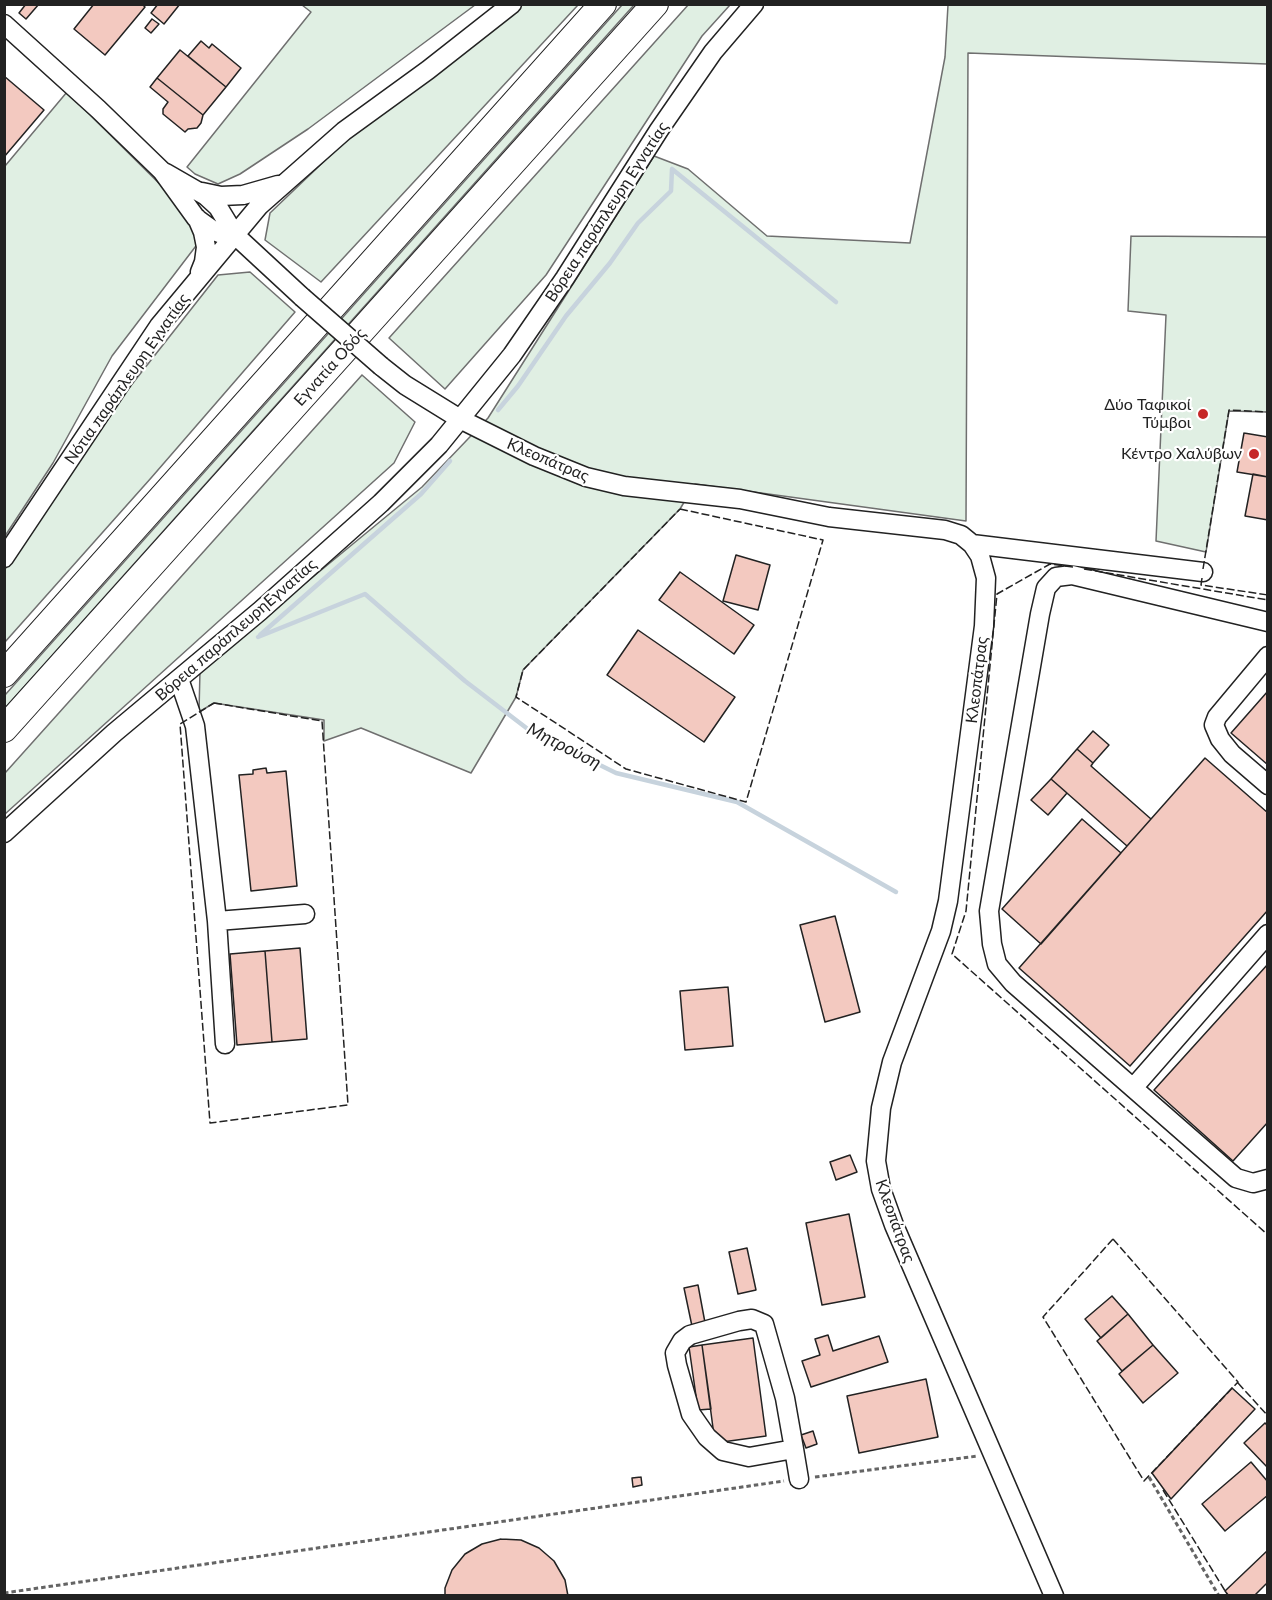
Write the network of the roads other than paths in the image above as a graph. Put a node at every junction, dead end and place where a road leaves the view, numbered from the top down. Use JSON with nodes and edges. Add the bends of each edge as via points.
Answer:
{"nodes":[{"id":1,"x":512,"y":4,"type":"edge"},
{"id":2,"x":603,"y":4,"type":"edge"},
{"id":3,"x":655,"y":4,"type":"edge"},
{"id":4,"x":754,"y":4,"type":"edge"},
{"id":5,"x":4,"y":24,"type":"edge"},
{"id":6,"x":162,"y":171,"type":"junction"},
{"id":7,"x":285,"y":183,"type":"junction"},
{"id":8,"x":200,"y":192,"type":"junction"},
{"id":9,"x":196,"y":218,"type":"junction"},
{"id":10,"x":235,"y":235,"type":"junction"},
{"id":11,"x":198,"y":277,"type":"junction"},
{"id":12,"x":460,"y":419,"type":"junction"},
{"id":13,"x":972,"y":544,"type":"junction"},
{"id":14,"x":4,"y":558,"type":"edge"},
{"id":15,"x":1203,"y":572,"type":"dead end"},
{"id":16,"x":1268,"y":622,"type":"edge"},
{"id":17,"x":1268,"y":656,"type":"edge"},
{"id":18,"x":4,"y":674,"type":"edge"},
{"id":19,"x":179,"y":680,"type":"junction"},
{"id":20,"x":4,"y":729,"type":"edge"},
{"id":21,"x":1268,"y":785,"type":"edge"},
{"id":22,"x":4,"y":833,"type":"edge"},
{"id":23,"x":305,"y":914,"type":"dead end"},
{"id":24,"x":217,"y":921,"type":"junction"},
{"id":25,"x":1268,"y":934,"type":"edge"},
{"id":26,"x":225,"y":1044,"type":"dead end"},
{"id":27,"x":1133,"y":1088,"type":"junction"},
{"id":28,"x":1268,"y":1179,"type":"edge"},
{"id":29,"x":794,"y":1449,"type":"junction"},
{"id":30,"x":799,"y":1479,"type":"road end"},
{"id":31,"x":1054,"y":1596,"type":"edge"}],
"edges":[{"from":1,"to":7,"type":"street","name":"Νότια παράπλευρη Εγνατίας","via":[[344,132]]},
{"from":2,"to":18,"type":"highway"},
{"from":3,"to":20,"type":"highway","name":"Εγνατία Οδός"},
{"from":4,"to":12,"type":"street","name":"Βόρεια παράπλευρη Εγνατίας","via":[[713,52],[536,321]]},
{"from":5,"to":6,"type":"street"},
{"from":6,"to":8,"type":"street"},
{"from":6,"to":9,"type":"street"},
{"from":7,"to":8,"type":"street","via":[[243,195]]},
{"from":7,"to":10,"type":"street","name":"Νότια παράπλευρη Εγνατίας"},
{"from":8,"to":10,"type":"street","via":[[218,207]]},
{"from":9,"to":10,"type":"street","via":[[214,231]]},
{"from":9,"to":11,"type":"street","via":[[206,247]]},
{"from":10,"to":11,"type":"street","name":"Νότια παράπλευρη Εγνατίας"},
{"from":10,"to":12,"type":"street","name":"Κλεοπάτρας","bridge":true,"via":[[381,366]]},
{"from":11,"to":14,"type":"street","name":"Νότια παράπλευρη Εγνατίας","via":[[159,326]]},
{"from":12,"to":13,"type":"street","name":"Κλεοπάτρας","via":[[534,456],[604,482],[740,499],[856,521],[945,530]]},
{"from":12,"to":19,"type":"street","name":"Βόρεια παράπλευρηΕγνατίας","via":[[381,503]]},
{"from":13,"to":15,"type":"street"},
{"from":13,"to":31,"type":"street","name":"Κλεοπάτρας","via":[[984,565],[985,603],[952,882],[945,919],[885,1087],[876,1161],[881,1190],[894,1225]]},
{"from":16,"to":27,"type":"street","via":[[1072,575],[1056,577],[1046,588],[989,911],[992,944],[997,964],[1013,983]]},
{"from":17,"to":21,"type":"street","via":[[1214,725],[1232,754]]},
{"from":19,"to":22,"type":"street","name":"Βόρεια παράπλευρηΕγνατίας"},
{"from":19,"to":24,"type":"street","via":[[195,726]]},
{"from":23,"to":24,"type":"street"},
{"from":24,"to":26,"type":"street"},
{"from":25,"to":27,"type":"street"},
{"from":27,"to":28,"type":"street","via":[[1236,1178],[1253,1183]]},
{"from":29,"to":29,"type":"street","via":[[785,1398],[764,1324],[752,1319],[739,1321],[690,1335],[682,1341],[675,1353],[677,1365],[691,1414],[707,1437],[723,1451],[749,1457]]},
{"from":29,"to":30,"type":"street"}]}
